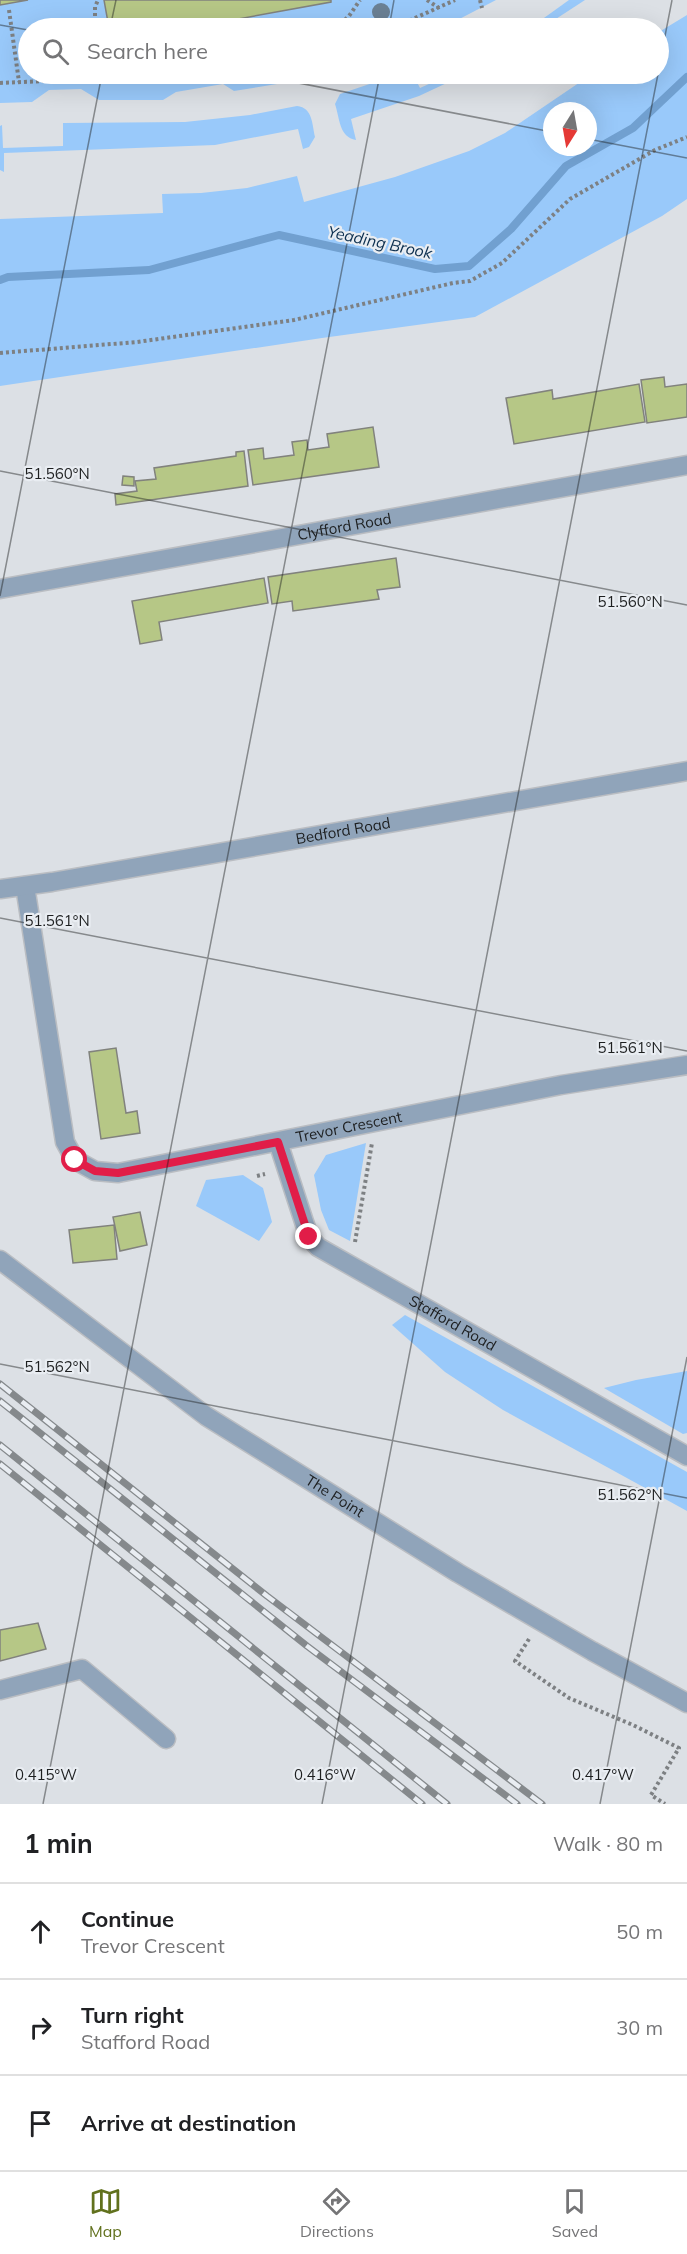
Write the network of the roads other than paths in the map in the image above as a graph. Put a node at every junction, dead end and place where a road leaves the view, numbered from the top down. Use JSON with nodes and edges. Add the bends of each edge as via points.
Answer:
{"nodes":[{"id":1,"x":687,"y":465,"type":"edge"},
{"id":2,"x":0,"y":589,"type":"edge"},
{"id":3,"x":687,"y":771,"type":"edge"},
{"id":4,"x":25,"y":886,"type":"junction"},
{"id":5,"x":0,"y":889,"type":"edge"},
{"id":6,"x":687,"y":1065,"type":"edge"},
{"id":7,"x":278,"y":1142,"type":"junction"},
{"id":8,"x":0,"y":1260,"type":"edge"},
{"id":9,"x":687,"y":1456,"type":"edge"},
{"id":10,"x":0,"y":1690,"type":"edge"},
{"id":11,"x":687,"y":1702,"type":"edge"},
{"id":12,"x":166,"y":1739,"type":"dead end"}],
"edges":[{"from":1,"to":2,"type":"street","name":"Clyfford Road"},
{"from":3,"to":4,"type":"street","name":"Bedford Road"},
{"from":4,"to":5,"type":"street","name":"Bedford Road"},
{"from":4,"to":7,"type":"street","name":"Trevor Crescent","via":[[65,1142],[75,1160],[95,1171],[118,1173]]},
{"from":6,"to":7,"type":"street","name":"Trevor Crescent"},
{"from":7,"to":9,"type":"street","name":"Stafford Road","via":[[309,1237],[318,1247]]},
{"from":8,"to":11,"type":"street","name":"The Point","via":[[206,1416],[459,1573]]},
{"from":10,"to":12,"type":"street","via":[[82,1669]]}]}
